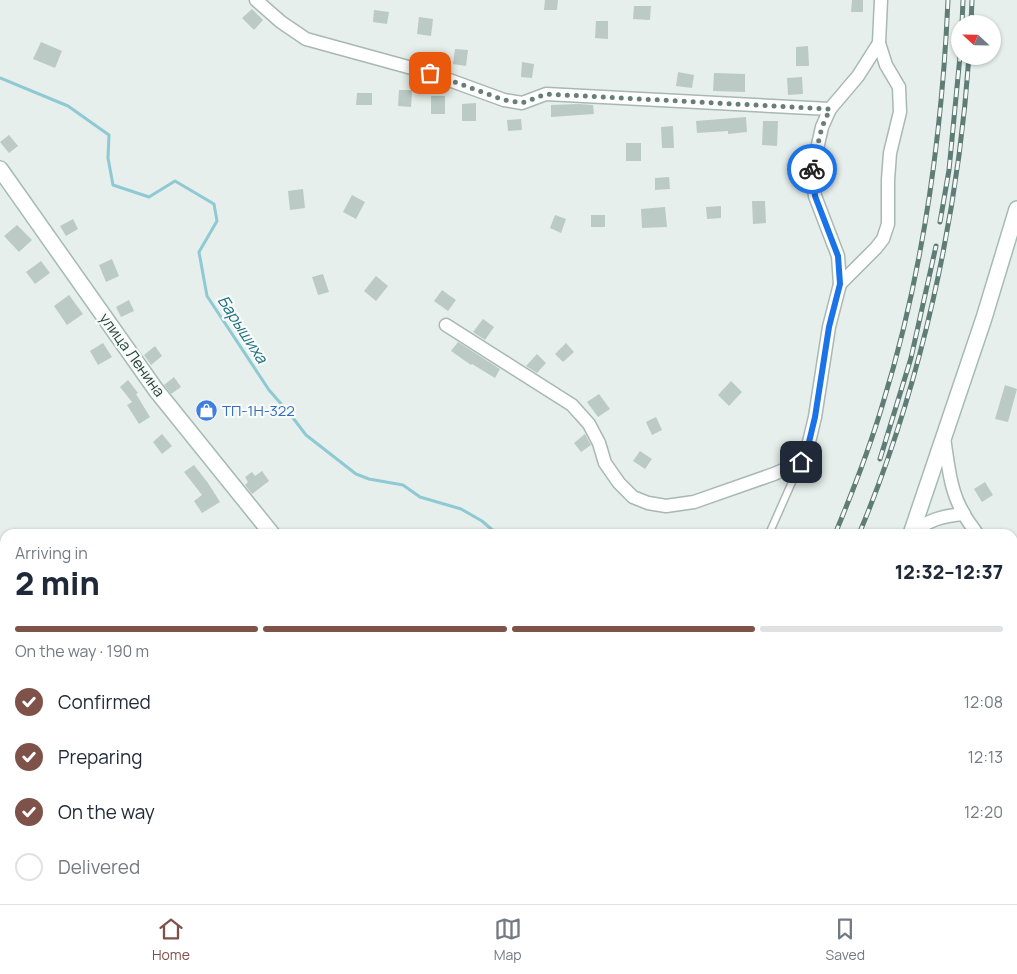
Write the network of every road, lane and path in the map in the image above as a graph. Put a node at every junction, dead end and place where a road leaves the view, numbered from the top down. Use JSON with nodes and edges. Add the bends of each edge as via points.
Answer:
{"nodes":[{"id":1,"x":256,"y":0,"type":"edge"},
{"id":2,"x":881,"y":0,"type":"edge"},
{"id":3,"x":879,"y":43,"type":"junction"},
{"id":4,"x":830,"y":109,"type":"junction"},
{"id":5,"x":0,"y":169,"type":"edge"},
{"id":6,"x":1017,"y":209,"type":"edge"},
{"id":7,"x":840,"y":284,"type":"junction"},
{"id":8,"x":446,"y":326,"type":"dead end"},
{"id":9,"x":944,"y":438,"type":"junction"},
{"id":10,"x":801,"y":462,"type":"junction"},
{"id":11,"x":964,"y":514,"type":"junction"},
{"id":12,"x":268,"y":529,"type":"edge"},
{"id":13,"x":771,"y":529,"type":"edge"},
{"id":14,"x":912,"y":529,"type":"edge"},
{"id":15,"x":917,"y":529,"type":"edge"},
{"id":16,"x":974,"y":529,"type":"edge"}],
"edges":[{"from":1,"to":4,"type":"street","via":[[306,39],[430,73],[504,100],[522,103],[546,94]]},
{"from":2,"to":3,"type":"street"},
{"from":3,"to":4,"type":"street","via":[[858,76]]},
{"from":3,"to":7,"type":"street","via":[[886,65],[899,87],[900,104],[890,153],[888,224],[876,248]]},
{"from":4,"to":7,"type":"street","via":[[822,127],[812,171],[815,196],[838,256]]},
{"from":5,"to":12,"type":"main road","name":"улица Ленина","via":[[156,390]]},
{"from":6,"to":9,"type":"main road"},
{"from":7,"to":10,"type":"street","via":[[829,327],[815,417]]},
{"from":8,"to":10,"type":"street","via":[[572,406],[589,424],[605,463],[619,483],[640,500],[666,506],[694,502]]},
{"from":9,"to":11,"type":"street","via":[[950,476]]},
{"from":9,"to":14,"type":"main road"},
{"from":10,"to":13,"type":"lane"},
{"from":11,"to":15,"type":"street","via":[[944,515]]},
{"from":11,"to":16,"type":"street"}]}
